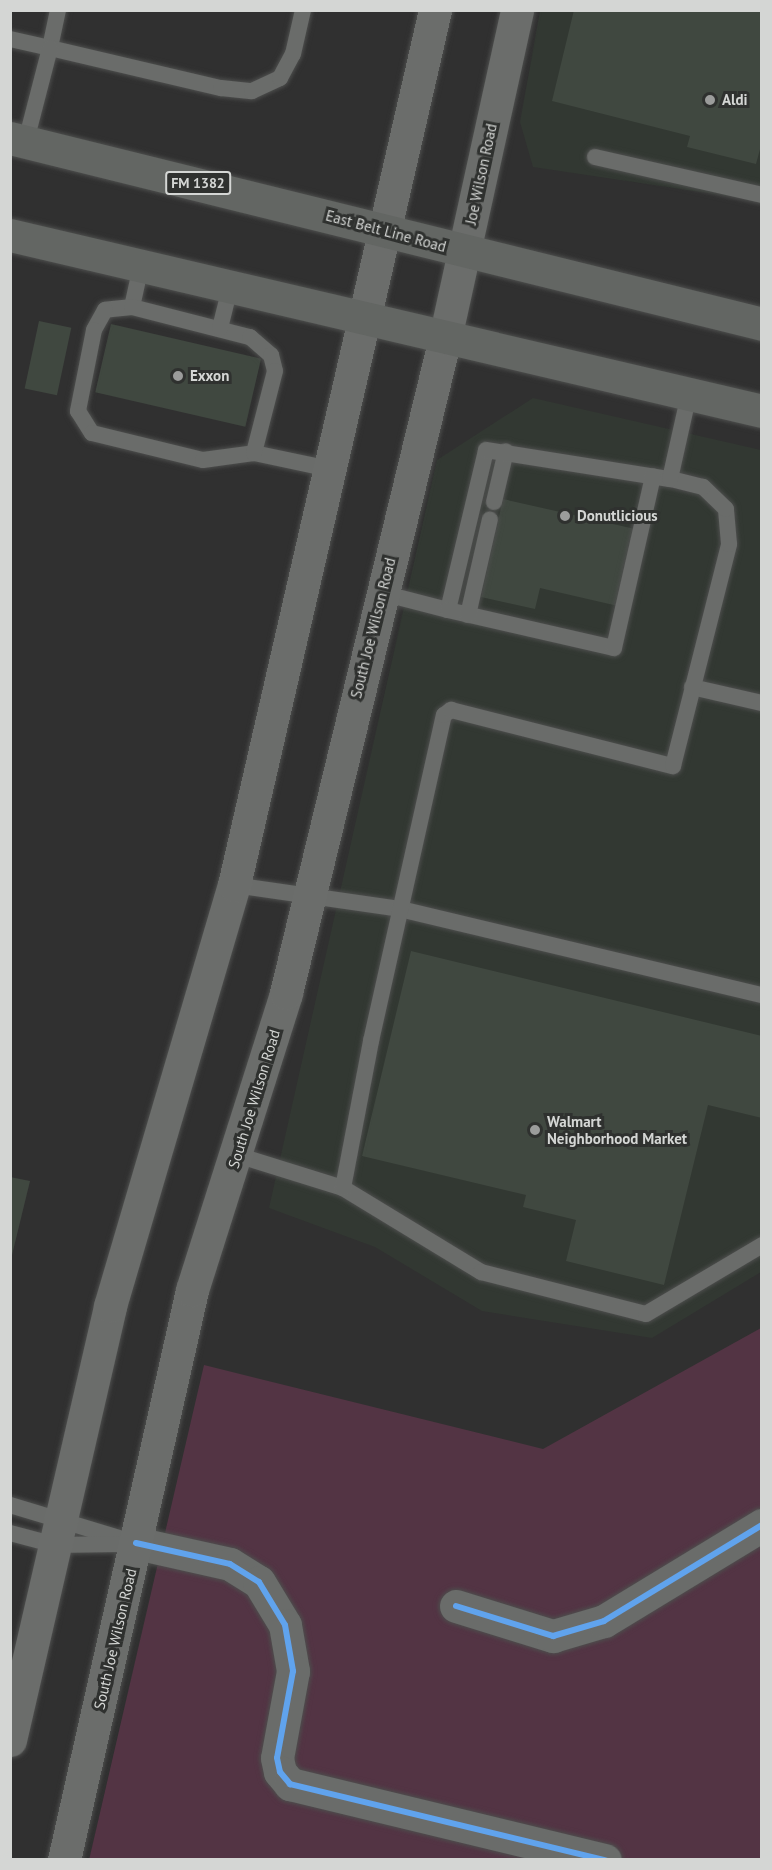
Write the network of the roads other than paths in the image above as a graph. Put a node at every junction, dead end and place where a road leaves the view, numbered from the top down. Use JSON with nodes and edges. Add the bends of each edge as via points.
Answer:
{"nodes":[{"id":1,"x":58,"y":10,"type":"edge"},
{"id":2,"x":303,"y":10,"type":"edge"},
{"id":3,"x":435,"y":10,"type":"edge"},
{"id":4,"x":517,"y":10,"type":"edge"},
{"id":5,"x":10,"y":39,"type":"edge"},
{"id":6,"x":50,"y":48,"type":"junction"},
{"id":7,"x":18,"y":139,"type":"edge"},
{"id":8,"x":595,"y":157,"type":"dead end"},
{"id":9,"x":762,"y":195,"type":"edge"},
{"id":10,"x":385,"y":229,"type":"junction"},
{"id":11,"x":10,"y":235,"type":"edge"},
{"id":12,"x":464,"y":252,"type":"junction"},
{"id":13,"x":141,"y":266,"type":"junction"},
{"id":14,"x":230,"y":288,"type":"junction"},
{"id":15,"x":132,"y":307,"type":"junction"},
{"id":16,"x":365,"y":320,"type":"junction"},
{"id":17,"x":762,"y":324,"type":"edge"},
{"id":18,"x":220,"y":328,"type":"junction"},
{"id":19,"x":445,"y":338,"type":"junction"},
{"id":20,"x":689,"y":394,"type":"junction"},
{"id":21,"x":762,"y":411,"type":"edge"},
{"id":22,"x":506,"y":451,"type":"junction"},
{"id":23,"x":254,"y":453,"type":"junction"},
{"id":24,"x":330,"y":469,"type":"junction"},
{"id":25,"x":652,"y":476,"type":"junction"},
{"id":26,"x":670,"y":479,"type":"junction"},
{"id":27,"x":494,"y":502,"type":"dead end"},
{"id":28,"x":490,"y":519,"type":"dead end"},
{"id":29,"x":382,"y":593,"type":"junction"},
{"id":30,"x":448,"y":610,"type":"junction"},
{"id":31,"x":468,"y":615,"type":"junction"},
{"id":32,"x":692,"y":687,"type":"junction"},
{"id":33,"x":762,"y":703,"type":"edge"},
{"id":34,"x":234,"y":885,"type":"junction"},
{"id":35,"x":309,"y":896,"type":"junction"},
{"id":36,"x":400,"y":909,"type":"junction"},
{"id":37,"x":762,"y":995,"type":"edge"},
{"id":38,"x":237,"y":1155,"type":"junction"},
{"id":39,"x":343,"y":1188,"type":"junction"},
{"id":40,"x":762,"y":1245,"type":"edge"},
{"id":41,"x":10,"y":1505,"type":"edge"},
{"id":42,"x":762,"y":1526,"type":"edge"},
{"id":43,"x":58,"y":1531,"type":"junction"},
{"id":44,"x":10,"y":1533,"type":"edge"},
{"id":45,"x":136,"y":1543,"type":"junction"},
{"id":46,"x":456,"y":1606,"type":"dead end"},
{"id":47,"x":10,"y":1740,"type":"edge"},
{"id":48,"x":64,"y":1860,"type":"edge"},
{"id":49,"x":605,"y":1860,"type":"edge"}],
"edges":[{"from":1,"to":6,"type":"lane"},
{"from":2,"to":6,"type":"lane","via":[[293,54],[280,78],[252,91],[221,88]]},
{"from":3,"to":10,"type":"main road"},
{"from":4,"to":12,"type":"main road","name":"Joe Wilson Road"},
{"from":5,"to":6,"type":"lane"},
{"from":6,"to":7,"type":"lane"},
{"from":7,"to":10,"type":"main road","name":"East Belt Line Road","number":"FM 1382"},
{"from":8,"to":9,"type":"lane"},
{"from":10,"to":12,"type":"main road","name":"East Belt Line Road","number":"FM 1382"},
{"from":10,"to":16,"type":"main road"},
{"from":11,"to":13,"type":"main road"},
{"from":12,"to":17,"type":"main road","name":"East Belt Line Road","number":"FM 1382"},
{"from":12,"to":19,"type":"main road","name":"Joe Wilson Road"},
{"from":13,"to":14,"type":"main road"},
{"from":13,"to":15,"type":"lane"},
{"from":14,"to":16,"type":"main road"},
{"from":14,"to":18,"type":"lane"},
{"from":15,"to":18,"type":"lane"},
{"from":15,"to":23,"type":"lane","via":[[105,310],[94,330],[78,411],[92,433],[203,459]]},
{"from":16,"to":19,"type":"main road"},
{"from":16,"to":24,"type":"main road"},
{"from":18,"to":23,"type":"lane","via":[[250,337],[271,355],[275,371]]},
{"from":19,"to":20,"type":"main road"},
{"from":19,"to":29,"type":"main road","name":"South Joe Wilson Road"},
{"from":20,"to":21,"type":"main road"},
{"from":20,"to":26,"type":"lane"},
{"from":22,"to":25,"type":"lane"},
{"from":22,"to":27,"type":"lane"},
{"from":22,"to":30,"type":"lane","via":[[486,450]]},
{"from":23,"to":24,"type":"lane"},
{"from":24,"to":34,"type":"main road"},
{"from":25,"to":26,"type":"lane"},
{"from":25,"to":31,"type":"lane","via":[[614,648]]},
{"from":26,"to":32,"type":"lane","via":[[704,487],[726,509],[729,544]]},
{"from":28,"to":31,"type":"lane"},
{"from":29,"to":30,"type":"lane"},
{"from":29,"to":35,"type":"main road","name":"South Joe Wilson Road"},
{"from":30,"to":31,"type":"lane"},
{"from":32,"to":33,"type":"lane"},
{"from":32,"to":36,"type":"lane","via":[[673,766],[451,710],[444,715]]},
{"from":34,"to":35,"type":"lane"},
{"from":34,"to":43,"type":"main road","via":[[110,1306]]},
{"from":35,"to":36,"type":"lane"},
{"from":35,"to":38,"type":"main road","name":"South Joe Wilson Road","via":[[286,993]]},
{"from":36,"to":37,"type":"lane"},
{"from":36,"to":39,"type":"lane"},
{"from":38,"to":39,"type":"lane"},
{"from":38,"to":45,"type":"main road","name":"South Joe Wilson Road","via":[[192,1290]]},
{"from":39,"to":40,"type":"lane","via":[[481,1272],[646,1314]]},
{"from":41,"to":43,"type":"lane"},
{"from":42,"to":46,"type":"street","via":[[604,1621],[553,1636]]},
{"from":43,"to":44,"type":"lane"},
{"from":43,"to":45,"type":"lane"},
{"from":43,"to":45,"type":"lane"},
{"from":43,"to":47,"type":"main road"},
{"from":45,"to":48,"type":"main road","name":"South Joe Wilson Road"},
{"from":45,"to":49,"type":"street","via":[[230,1564],[259,1582],[285,1625],[293,1671],[277,1758],[280,1772],[290,1785]]}]}
